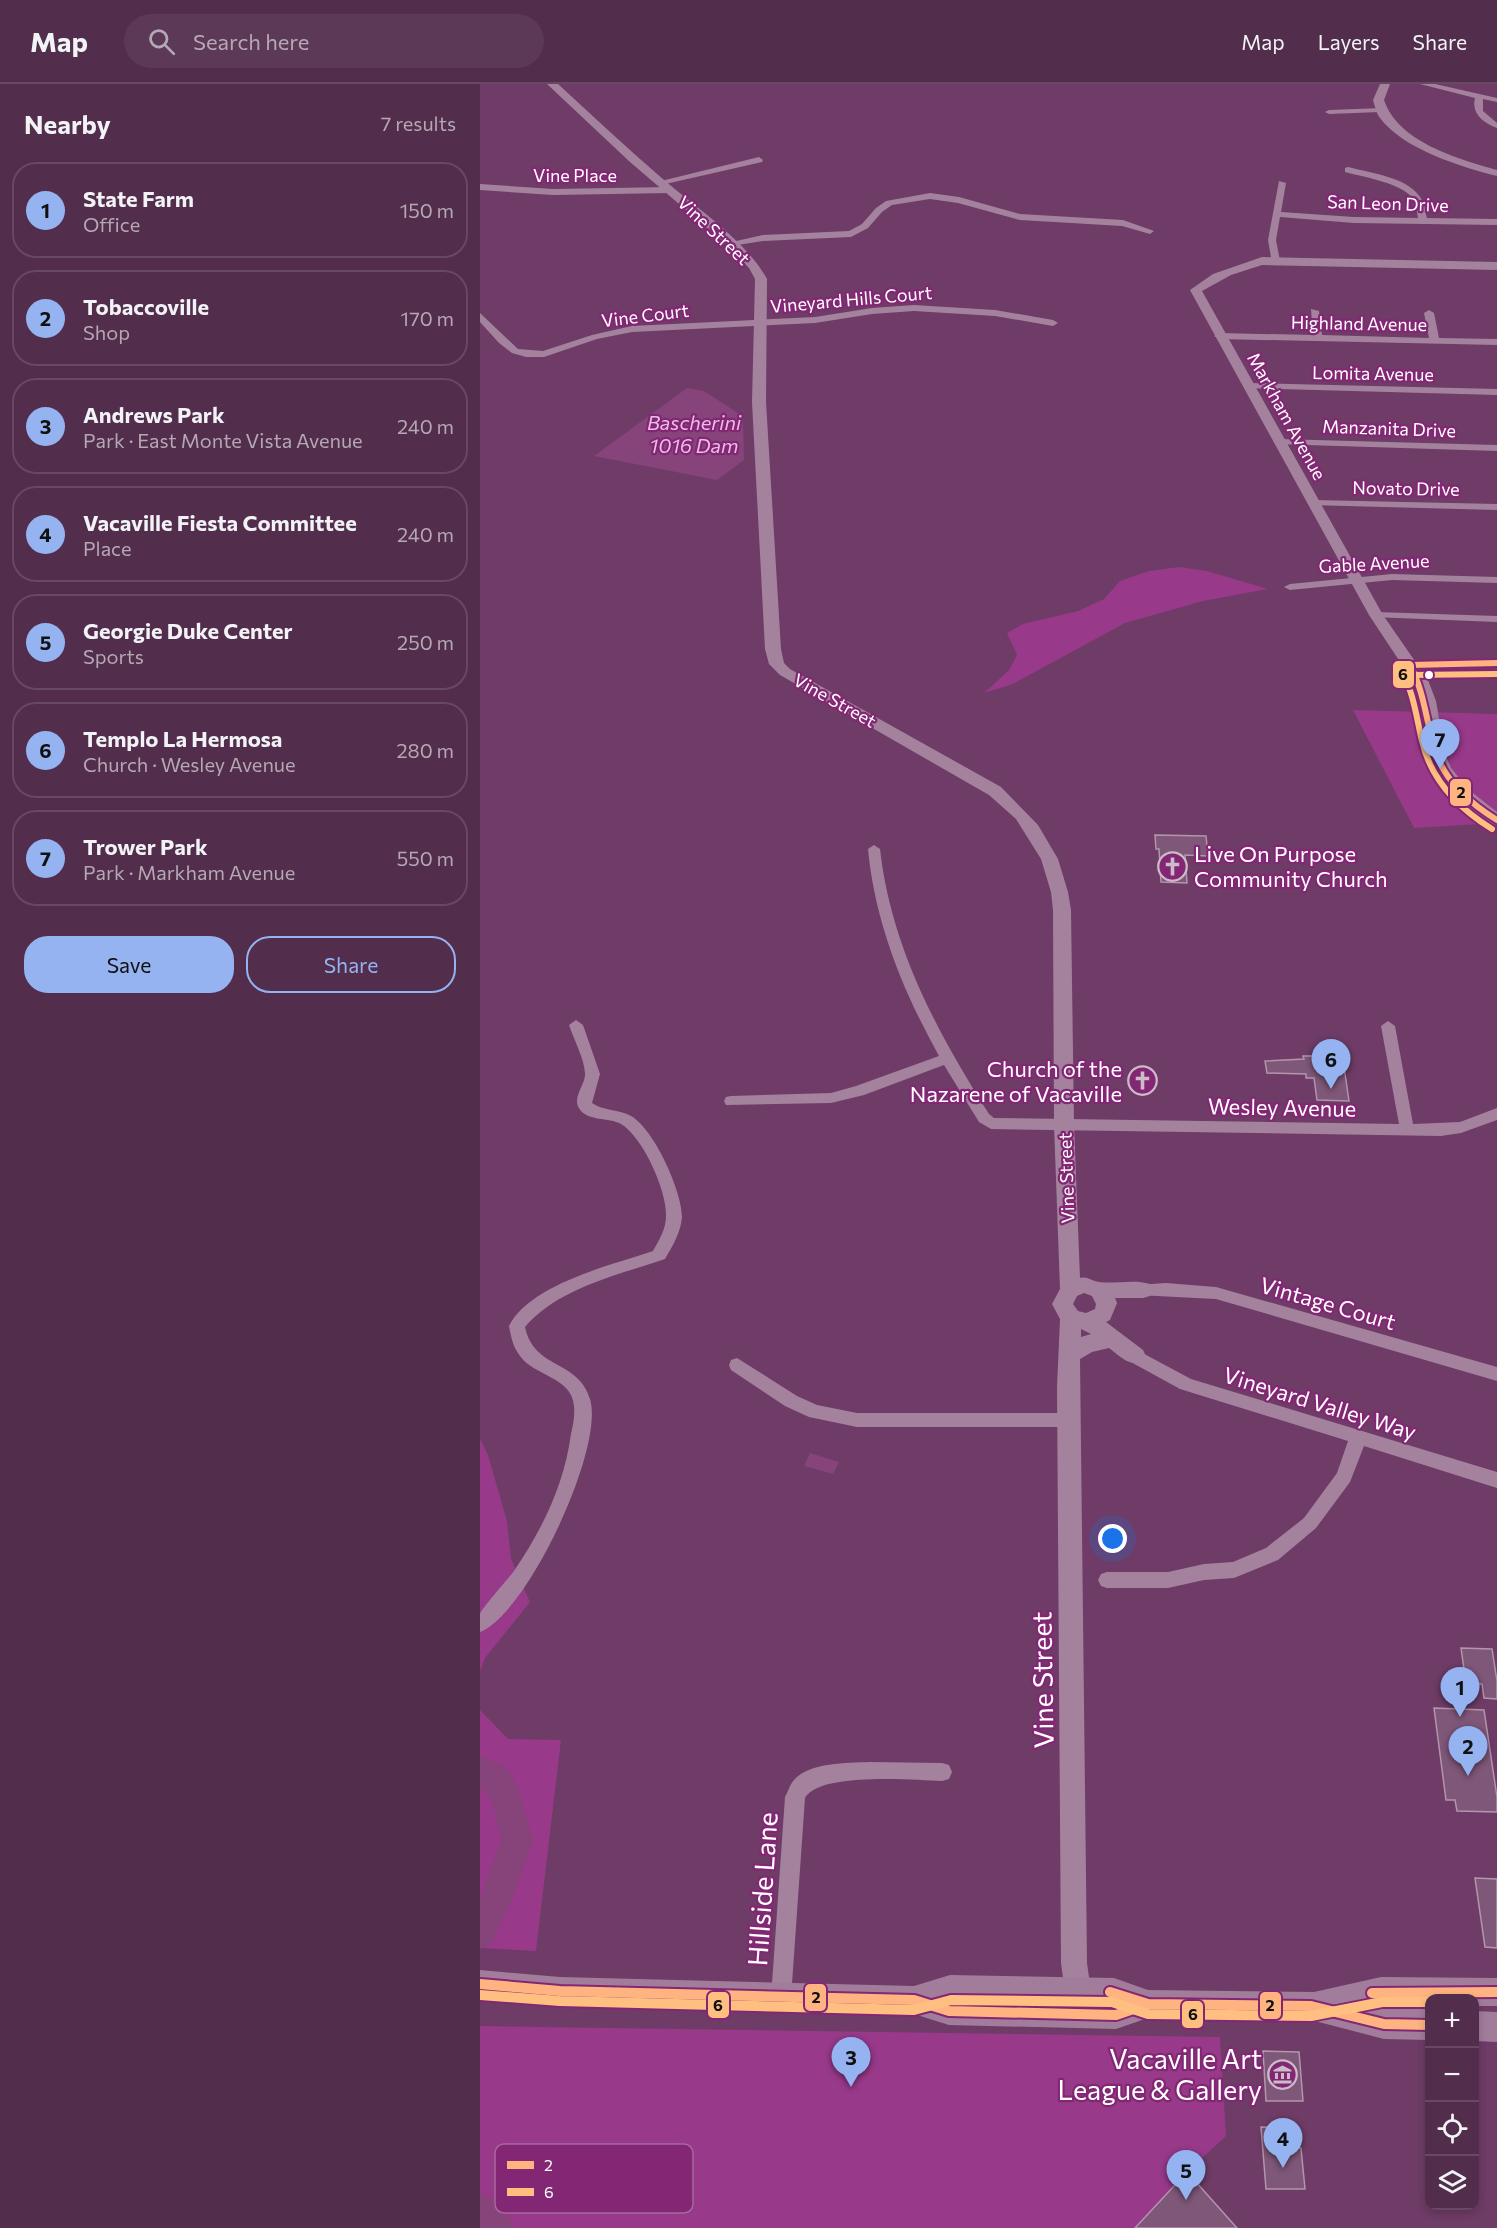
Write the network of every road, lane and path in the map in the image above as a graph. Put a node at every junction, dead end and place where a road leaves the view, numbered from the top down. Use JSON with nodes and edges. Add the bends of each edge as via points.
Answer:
{"nodes":[{"id":1,"x":552,"y":84,"type":"edge"},
{"id":2,"x":1385,"y":84,"type":"edge"},
{"id":3,"x":1424,"y":84,"type":"edge"},
{"id":4,"x":1479,"y":98,"type":"junction"},
{"id":5,"x":1497,"y":100,"type":"edge"},
{"id":6,"x":1380,"y":111,"type":"junction"},
{"id":7,"x":1329,"y":112,"type":"dead end"},
{"id":8,"x":1497,"y":126,"type":"edge"},
{"id":9,"x":759,"y":160,"type":"dead end"},
{"id":10,"x":1348,"y":170,"type":"dead end"},
{"id":11,"x":1497,"y":173,"type":"edge"},
{"id":12,"x":1282,"y":183,"type":"dead end"},
{"id":13,"x":666,"y":186,"type":"junction"},
{"id":14,"x":480,"y":187,"type":"edge"},
{"id":15,"x":1278,"y":214,"type":"junction"},
{"id":16,"x":1423,"y":220,"type":"junction"},
{"id":17,"x":1497,"y":222,"type":"edge"},
{"id":18,"x":1150,"y":231,"type":"dead end"},
{"id":19,"x":731,"y":243,"type":"junction"},
{"id":20,"x":1275,"y":261,"type":"junction"},
{"id":21,"x":1497,"y":267,"type":"edge"},
{"id":22,"x":1314,"y":310,"type":"dead end"},
{"id":23,"x":1430,"y":313,"type":"dead end"},
{"id":24,"x":480,"y":316,"type":"edge"},
{"id":25,"x":759,"y":323,"type":"junction"},
{"id":26,"x":1053,"y":323,"type":"dead end"},
{"id":27,"x":1220,"y":336,"type":"junction"},
{"id":28,"x":1318,"y":338,"type":"junction"},
{"id":29,"x":1435,"y":341,"type":"junction"},
{"id":30,"x":1497,"y":342,"type":"edge"},
{"id":31,"x":1248,"y":386,"type":"junction"},
{"id":32,"x":1497,"y":392,"type":"edge"},
{"id":33,"x":1279,"y":442,"type":"junction"},
{"id":34,"x":1497,"y":448,"type":"edge"},
{"id":35,"x":1313,"y":503,"type":"junction"},
{"id":36,"x":1497,"y":507,"type":"edge"},
{"id":37,"x":1356,"y":580,"type":"junction"},
{"id":38,"x":1497,"y":580,"type":"edge"},
{"id":39,"x":1290,"y":587,"type":"dead end"},
{"id":40,"x":1376,"y":615,"type":"junction"},
{"id":41,"x":1497,"y":619,"type":"edge"},
{"id":42,"x":1497,"y":663,"type":"edge"},
{"id":43,"x":1410,"y":664,"type":"junction"},
{"id":44,"x":1497,"y":820,"type":"edge"},
{"id":45,"x":874,"y":849,"type":"dead end"},
{"id":46,"x":576,"y":1025,"type":"dead end"},
{"id":47,"x":1388,"y":1026,"type":"dead end"},
{"id":48,"x":946,"y":1059,"type":"junction"},
{"id":49,"x":731,"y":1101,"type":"dead end"},
{"id":50,"x":1497,"y":1114,"type":"edge"},
{"id":51,"x":1064,"y":1125,"type":"junction"},
{"id":52,"x":1407,"y":1129,"type":"junction"},
{"id":53,"x":1143,"y":1290,"type":"joint"},
{"id":54,"x":1089,"y":1305,"type":"junction"},
{"id":55,"x":1112,"y":1339,"type":"junction"},
{"id":56,"x":1135,"y":1356,"type":"junction"},
{"id":57,"x":1072,"y":1360,"type":"junction"},
{"id":58,"x":737,"y":1365,"type":"dead end"},
{"id":59,"x":1497,"y":1374,"type":"edge"},
{"id":60,"x":1069,"y":1420,"type":"junction"},
{"id":61,"x":1358,"y":1438,"type":"junction"},
{"id":62,"x":1497,"y":1480,"type":"edge"},
{"id":63,"x":1107,"y":1580,"type":"dead end"},
{"id":64,"x":480,"y":1624,"type":"edge"},
{"id":65,"x":942,"y":1772,"type":"dead end"},
{"id":66,"x":480,"y":1984,"type":"edge"},
{"id":67,"x":1078,"y":1992,"type":"junction"},
{"id":68,"x":1482,"y":1994,"type":"edge"},
{"id":69,"x":781,"y":1998,"type":"junction"},
{"id":70,"x":914,"y":2000,"type":"junction"},
{"id":71,"x":1148,"y":2004,"type":"junction"},
{"id":72,"x":1311,"y":2006,"type":"junction"},
{"id":73,"x":1425,"y":2007,"type":"edge"},
{"id":74,"x":1384,"y":2024,"type":"junction"},
{"id":75,"x":1425,"y":2025,"type":"edge"},
{"id":76,"x":1479,"y":2026,"type":"edge"},
{"id":77,"x":1497,"y":2027,"type":"edge"}],
"edges":[{"from":1,"to":13,"type":"street","name":"Vine Street"},
{"from":2,"to":6,"type":"street","via":[[1378,96]]},
{"from":3,"to":4,"type":"street"},
{"from":4,"to":5,"type":"street"},
{"from":4,"to":8,"type":"street","via":[[1479,113]]},
{"from":6,"to":7,"type":"street"},
{"from":6,"to":11,"type":"street","via":[[1406,136],[1455,160]]},
{"from":9,"to":13,"type":"street","name":"Vine Place"},
{"from":10,"to":16,"type":"street","via":[[1412,192]]},
{"from":12,"to":15,"type":"street"},
{"from":13,"to":14,"type":"street","name":"Vine Place","via":[[553,192]]},
{"from":13,"to":19,"type":"street","name":"Vine Street"},
{"from":15,"to":16,"type":"street","name":"San Leon Drive"},
{"from":15,"to":20,"type":"street","via":[[1272,240]]},
{"from":16,"to":17,"type":"street","name":"San Leon Drive"},
{"from":18,"to":19,"type":"street","via":[[1116,222],[1020,217],[930,196],[889,203],[851,234]]},
{"from":19,"to":25,"type":"street","name":"Vine Street","via":[[754,266],[760,279]]},
{"from":20,"to":21,"type":"street","name":"Markham Avenue"},
{"from":20,"to":27,"type":"street","name":"Markham Avenue","via":[[1248,265],[1196,290]]},
{"from":22,"to":28,"type":"street"},
{"from":23,"to":29,"type":"street"},
{"from":24,"to":25,"type":"street","name":"Vine Court","via":[[502,341],[526,354],[544,354],[632,329]]},
{"from":25,"to":26,"type":"street","name":"Vineyard Hills Court","via":[[934,308]]},
{"from":25,"to":51,"type":"street","name":"Vine Street","via":[[759,402],[777,664],[980,781],[1018,811],[1042,841],[1058,880],[1062,910]]},
{"from":27,"to":28,"type":"street","name":"Highland Avenue"},
{"from":27,"to":31,"type":"street","name":"Markham Avenue"},
{"from":28,"to":29,"type":"street","name":"Highland Avenue"},
{"from":29,"to":30,"type":"street","name":"Highland Avenue"},
{"from":31,"to":32,"type":"street","name":"Lomita Avenue"},
{"from":31,"to":33,"type":"street","name":"Markham Avenue"},
{"from":33,"to":34,"type":"street","name":"Manzanita Drive"},
{"from":33,"to":35,"type":"street","name":"Markham Avenue"},
{"from":35,"to":36,"type":"street","name":"Novato Drive"},
{"from":35,"to":37,"type":"street","name":"Markham Avenue"},
{"from":37,"to":38,"type":"street","name":"Gable Avenue","via":[[1392,576]]},
{"from":37,"to":39,"type":"street","name":"Gable Avenue"},
{"from":37,"to":40,"type":"street","name":"Markham Avenue"},
{"from":40,"to":41,"type":"street"},
{"from":40,"to":43,"type":"street","name":"Markham Avenue"},
{"from":42,"to":43,"type":"street"},
{"from":43,"to":44,"type":"street","name":"Markham Avenue","via":[[1428,701],[1435,747],[1444,770],[1463,794]]},
{"from":45,"to":48,"type":"street","via":[[881,901],[896,950]]},
{"from":46,"to":64,"type":"street","via":[[594,1074],[585,1106],[627,1120],[637,1129],[658,1164],[674,1204],[674,1218],[659,1255],[552,1296],[531,1308],[517,1326],[526,1354],[578,1389],[584,1403],[573,1471],[550,1526],[510,1590]]},
{"from":47,"to":52,"type":"street"},
{"from":48,"to":49,"type":"street","via":[[860,1092],[831,1098]]},
{"from":48,"to":51,"type":"street","name":"Wesley Avenue","via":[[991,1123]]},
{"from":50,"to":52,"type":"street","name":"Wesley Avenue","via":[[1461,1127]]},
{"from":51,"to":52,"type":"street","name":"Wesley Avenue"},
{"from":51,"to":54,"type":"street","name":"Vine Street","via":[[1069,1253]]},
{"from":53,"to":54,"type":"street"},
{"from":53,"to":59,"type":"street","name":"Vintage Court","via":[[1216,1293]]},
{"from":54,"to":55,"type":"street"},
{"from":54,"to":56,"type":"street"},
{"from":54,"to":57,"type":"street","name":"Vine Street"},
{"from":55,"to":56,"type":"street"},
{"from":55,"to":57,"type":"street","via":[[1087,1344]]},
{"from":56,"to":61,"type":"street","name":"Vineyard Valley Way","via":[[1186,1384]]},
{"from":57,"to":60,"type":"street","name":"Vine Street"},
{"from":58,"to":60,"type":"street","via":[[814,1413],[857,1420]]},
{"from":60,"to":67,"type":"street","name":"Vine Street","via":[[1074,1963]]},
{"from":61,"to":62,"type":"street","name":"Vineyard Valley Way"},
{"from":61,"to":63,"type":"street","via":[[1344,1477],[1310,1523],[1272,1554],[1234,1570],[1168,1580]]},
{"from":65,"to":69,"type":"street","name":"Hillside Lane","via":[[822,1775],[802,1785],[795,1797]]},
{"from":66,"to":69,"type":"main road","via":[[560,1991]]},
{"from":67,"to":70,"type":"main road","via":[[950,1989]]},
{"from":67,"to":71,"type":"main road","via":[[1114,1992]]},
{"from":68,"to":72,"type":"main road","via":[[1381,1991]]},
{"from":69,"to":70,"type":"main road"},
{"from":70,"to":71,"type":"main road","via":[[949,2012],[1116,2015]]},
{"from":71,"to":72,"type":"main road"},
{"from":72,"to":74,"type":"main road"},
{"from":73,"to":74,"type":"main road","via":[[1392,2007]]},
{"from":74,"to":75,"type":"main road"},
{"from":76,"to":77,"type":"main road"}]}
